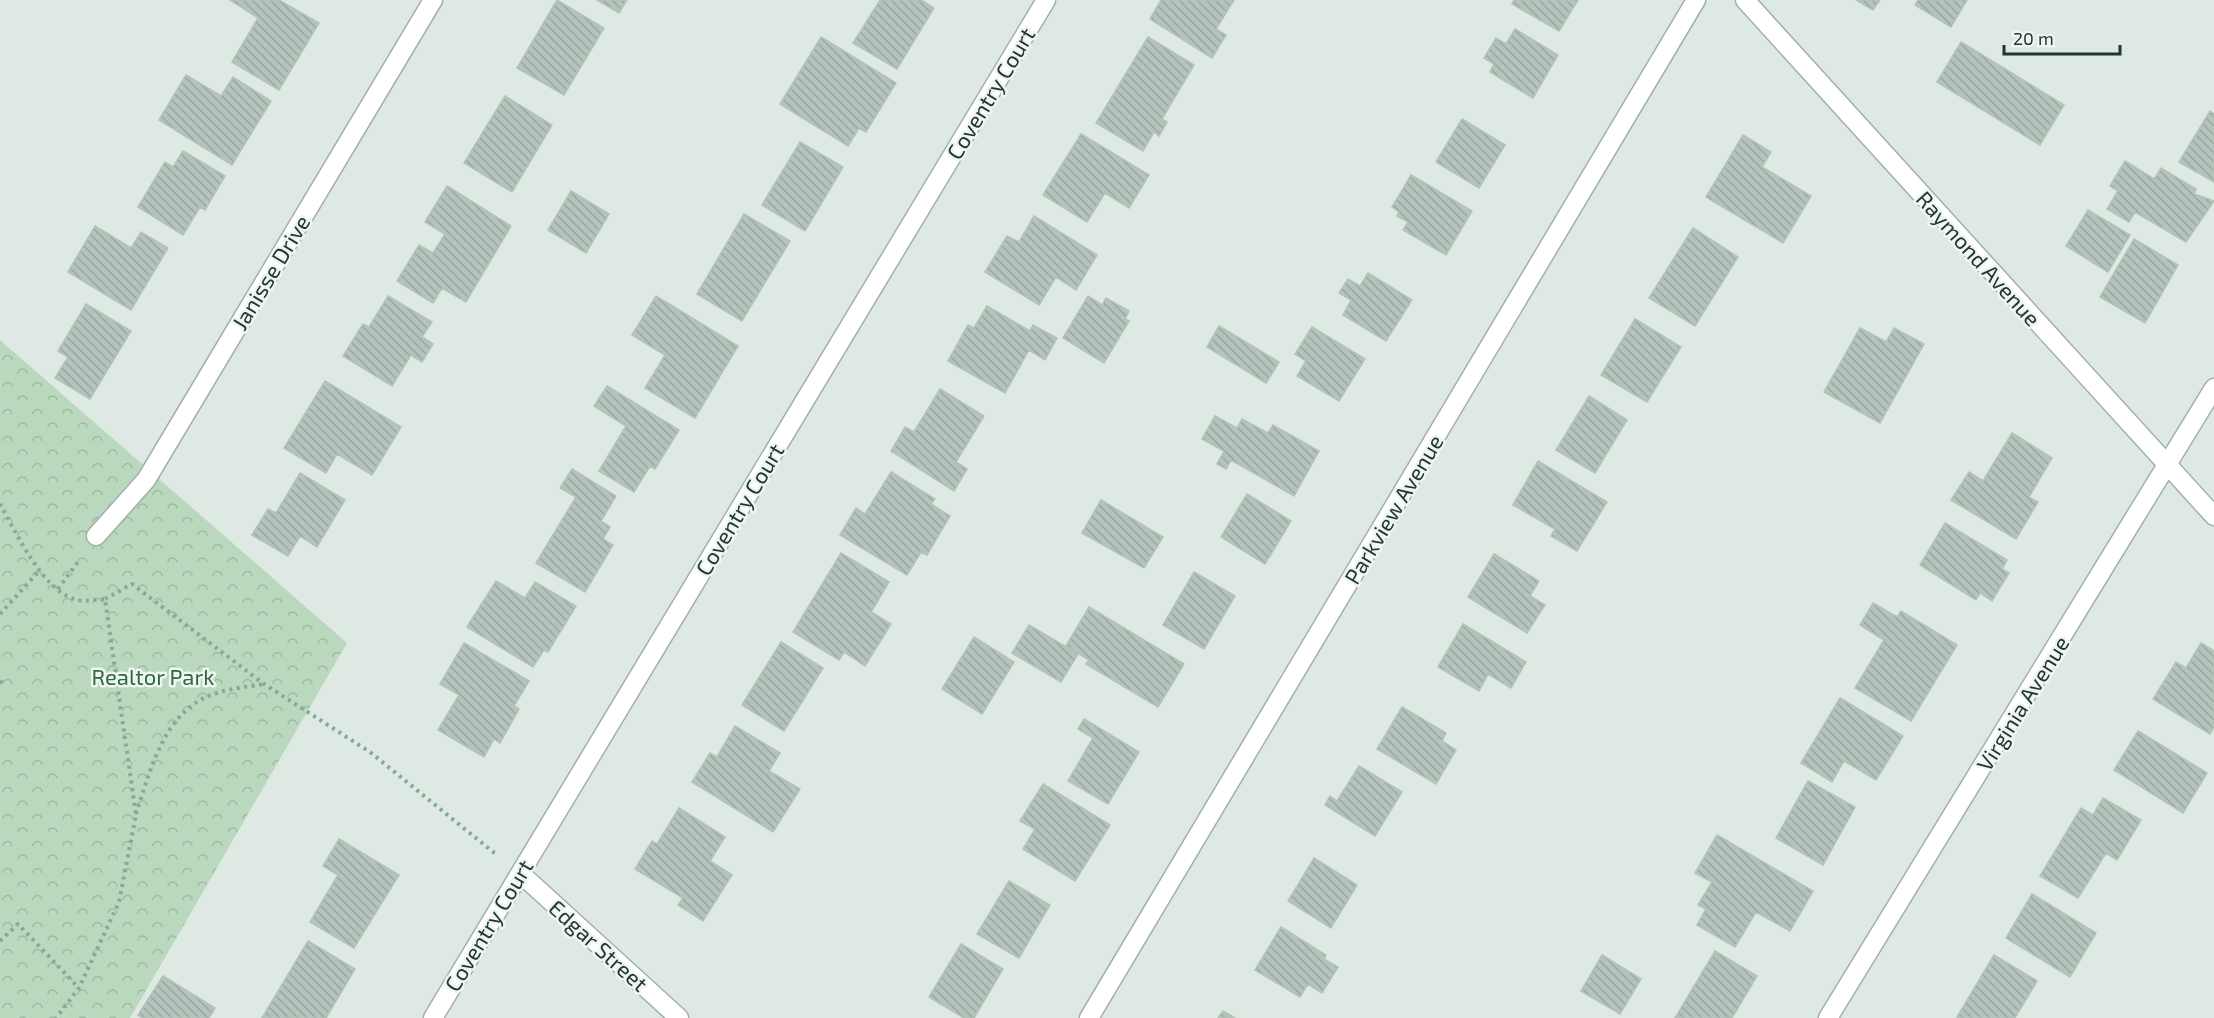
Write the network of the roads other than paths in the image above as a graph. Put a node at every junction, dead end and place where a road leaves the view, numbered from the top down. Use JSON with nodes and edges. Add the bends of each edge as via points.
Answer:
{"nodes":[{"id":1,"x":433,"y":0,"type":"edge"},
{"id":2,"x":1046,"y":0,"type":"edge"},
{"id":3,"x":1696,"y":0,"type":"edge"},
{"id":4,"x":1745,"y":0,"type":"edge"},
{"id":5,"x":2214,"y":388,"type":"edge"},
{"id":6,"x":2168,"y":466,"type":"junction"},
{"id":7,"x":2214,"y":516,"type":"edge"},
{"id":8,"x":96,"y":536,"type":"road end"},
{"id":9,"x":520,"y":873,"type":"junction"},
{"id":10,"x":433,"y":1018,"type":"edge"},
{"id":11,"x":679,"y":1018,"type":"edge"},
{"id":12,"x":1089,"y":1018,"type":"edge"},
{"id":13,"x":1828,"y":1018,"type":"edge"}],
"edges":[{"from":1,"to":8,"type":"street","name":"Janisse Drive","via":[[146,480]]},
{"from":2,"to":9,"type":"street","name":"Coventry Court"},
{"from":3,"to":12,"type":"street","name":"Parkview Avenue"},
{"from":4,"to":6,"type":"street","name":"Raymond Avenue"},
{"from":5,"to":6,"type":"street","name":"Virginia Avenue"},
{"from":6,"to":7,"type":"street","name":"Raymond Avenue"},
{"from":6,"to":13,"type":"street","name":"Virginia Avenue"},
{"from":9,"to":10,"type":"street","name":"Coventry Court"},
{"from":9,"to":11,"type":"street","name":"Edgar Street"}]}
